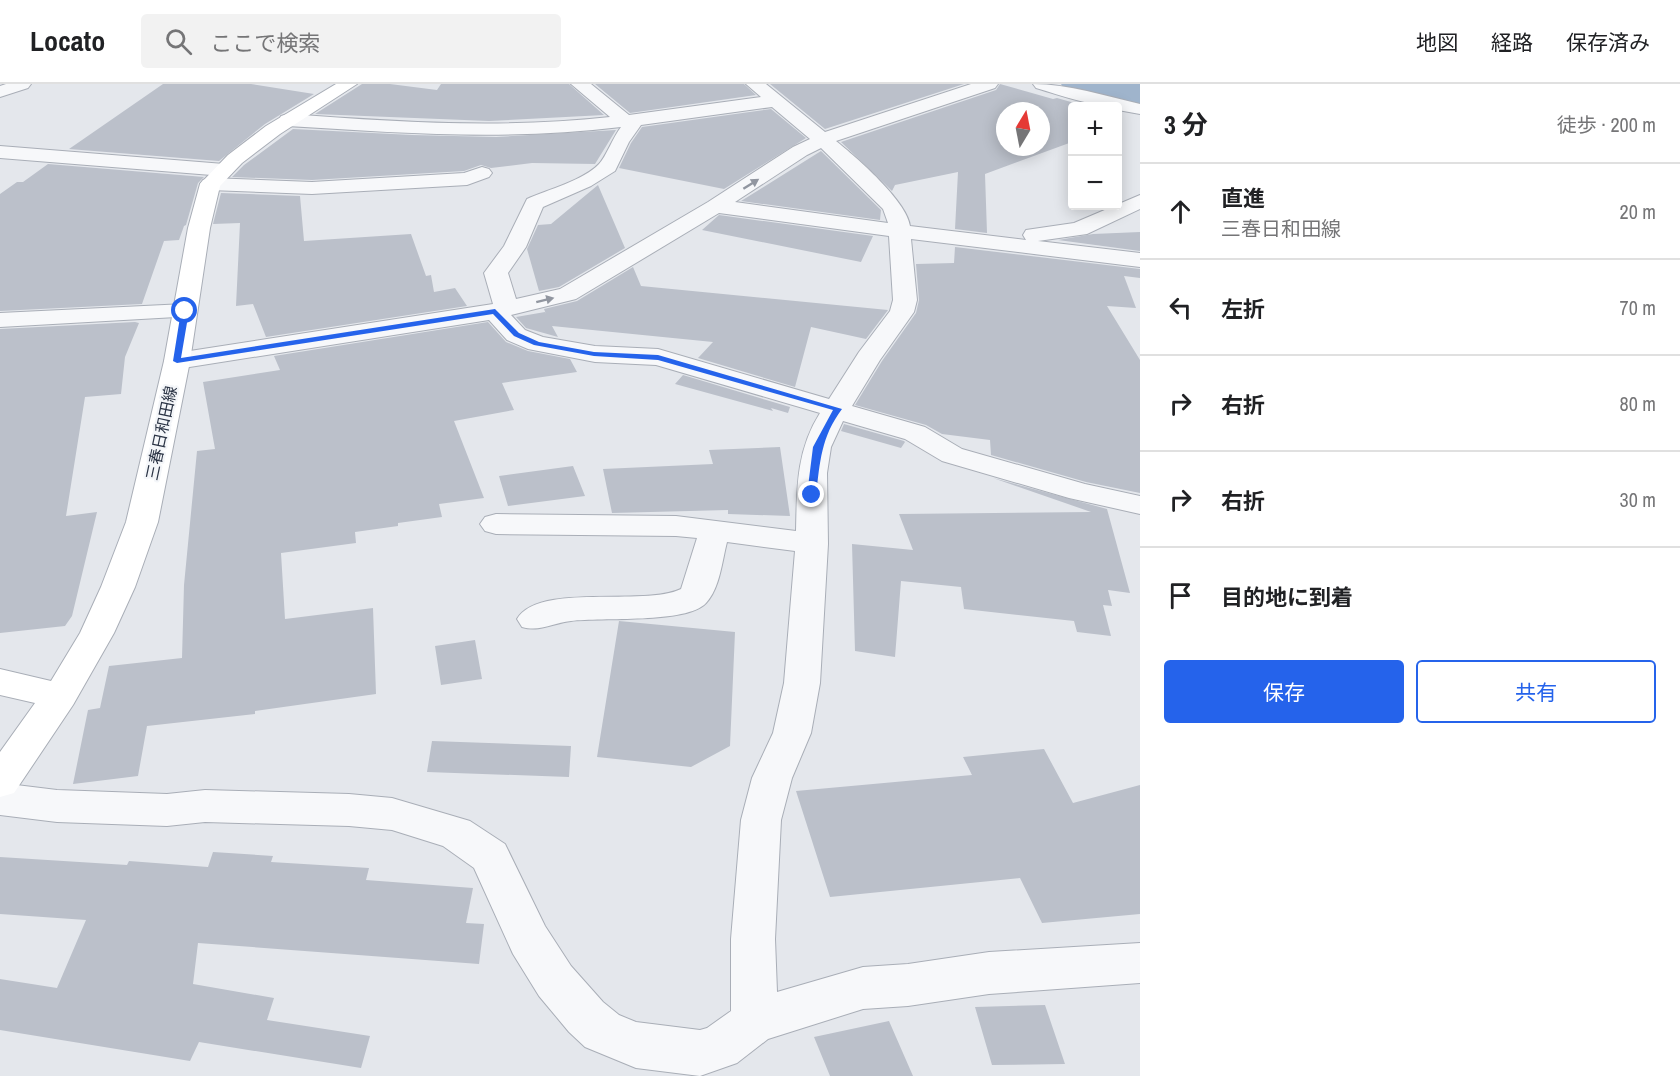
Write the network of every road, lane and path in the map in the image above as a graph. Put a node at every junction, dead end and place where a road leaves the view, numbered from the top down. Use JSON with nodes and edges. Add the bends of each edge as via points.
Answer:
{"nodes":[{"id":1,"x":22,"y":84,"type":"edge"},
{"id":2,"x":348,"y":84,"type":"edge"},
{"id":3,"x":580,"y":84,"type":"edge"},
{"id":4,"x":755,"y":84,"type":"edge"},
{"id":5,"x":989,"y":84,"type":"edge"},
{"id":6,"x":1042,"y":84,"type":"edge"},
{"id":7,"x":0,"y":92,"type":"edge"},
{"id":8,"x":774,"y":101,"type":"junction"},
{"id":9,"x":1140,"y":109,"type":"edge"},
{"id":10,"x":288,"y":120,"type":"junction"},
{"id":11,"x":628,"y":121,"type":"junction"},
{"id":12,"x":823,"y":141,"type":"junction"},
{"id":13,"x":0,"y":152,"type":"edge"},
{"id":14,"x":482,"y":173,"type":"dead end"},
{"id":15,"x":217,"y":177,"type":"junction"},
{"id":16,"x":1140,"y":201,"type":"edge"},
{"id":17,"x":715,"y":206,"type":"junction"},
{"id":18,"x":899,"y":231,"type":"junction"},
{"id":19,"x":1004,"y":243,"type":"junction"},
{"id":20,"x":1140,"y":260,"type":"edge"},
{"id":21,"x":501,"y":310,"type":"junction"},
{"id":22,"x":185,"y":311,"type":"junction"},
{"id":23,"x":0,"y":320,"type":"edge"},
{"id":24,"x":177,"y":361,"type":"junction"},
{"id":25,"x":838,"y":409,"type":"junction"},
{"id":26,"x":1140,"y":505,"type":"edge"},
{"id":27,"x":496,"y":524,"type":"dead end"},
{"id":28,"x":715,"y":530,"type":"junction"},
{"id":29,"x":812,"y":543,"type":"junction"},
{"id":30,"x":534,"y":620,"type":"dead end"},
{"id":31,"x":0,"y":682,"type":"edge"},
{"id":32,"x":60,"y":696,"type":"junction"},
{"id":33,"x":0,"y":782,"type":"edge"},
{"id":34,"x":0,"y":799,"type":"edge"},
{"id":35,"x":1140,"y":963,"type":"edge"},
{"id":36,"x":754,"y":1021,"type":"junction"},
{"id":37,"x":671,"y":1063,"type":"edge"}],
"edges":[{"from":1,"to":7,"type":"street"},
{"from":2,"to":10,"type":"main road"},
{"from":3,"to":11,"type":"street"},
{"from":4,"to":8,"type":"street"},
{"from":5,"to":12,"type":"street"},
{"from":6,"to":9,"type":"street"},
{"from":8,"to":11,"type":"street"},
{"from":8,"to":12,"type":"street"},
{"from":10,"to":11,"type":"street","via":[[491,130]]},
{"from":10,"to":15,"type":"main road"},
{"from":11,"to":21,"type":"street","via":[[632,125],[608,167],[534,203],[515,247],[497,270]]},
{"from":17,"to":12,"type":"street","one_way":true,"via":[[800,151]]},
{"from":12,"to":18,"type":"street","via":[[893,207]]},
{"from":13,"to":15,"type":"street"},
{"from":14,"to":15,"type":"street","via":[[467,179],[312,189]]},
{"from":15,"to":22,"type":"main road","name":"三春日和田線","via":[[199,228]]},
{"from":16,"to":19,"type":"street","via":[[1079,229],[1012,238]]},
{"from":17,"to":18,"type":"street"},
{"from":21,"to":17,"type":"street","one_way":true,"via":[[568,294]]},
{"from":18,"to":19,"type":"street"},
{"from":18,"to":25,"type":"street","via":[[905,300],[902,312],[868,358]]},
{"from":19,"to":20,"type":"street"},
{"from":21,"to":24,"type":"street"},
{"from":21,"to":25,"type":"street","via":[[516,334],[537,344],[594,354],[658,357]]},
{"from":22,"to":23,"type":"street"},
{"from":22,"to":24,"type":"main road","name":"三春日和田線"},
{"from":24,"to":32,"type":"main road","name":"三春日和田線","via":[[142,522],[97,633]]},
{"from":25,"to":26,"type":"street","via":[[915,433],[952,455]]},
{"from":25,"to":29,"type":"street","via":[[817,447],[812,473]]},
{"from":27,"to":28,"type":"street","via":[[616,524]]},
{"from":28,"to":29,"type":"street"},
{"from":28,"to":30,"type":"street","via":[[693,598],[653,606],[545,613]]},
{"from":29,"to":36,"type":"street","via":[[802,683],[792,733],[772,778],[761,820],[753,939]]},
{"from":31,"to":32,"type":"main road"},
{"from":32,"to":33,"type":"main road","name":"三春日和田線"},
{"from":34,"to":37,"type":"street","via":[[156,810],[205,806],[349,810],[392,814],[439,826],[490,856],[530,940],[555,981],[586,1017],[602,1031]]},
{"from":35,"to":36,"type":"street","via":[[989,973],[863,988]]},
{"from":36,"to":37,"type":"street","via":[[720,1047]]}]}
